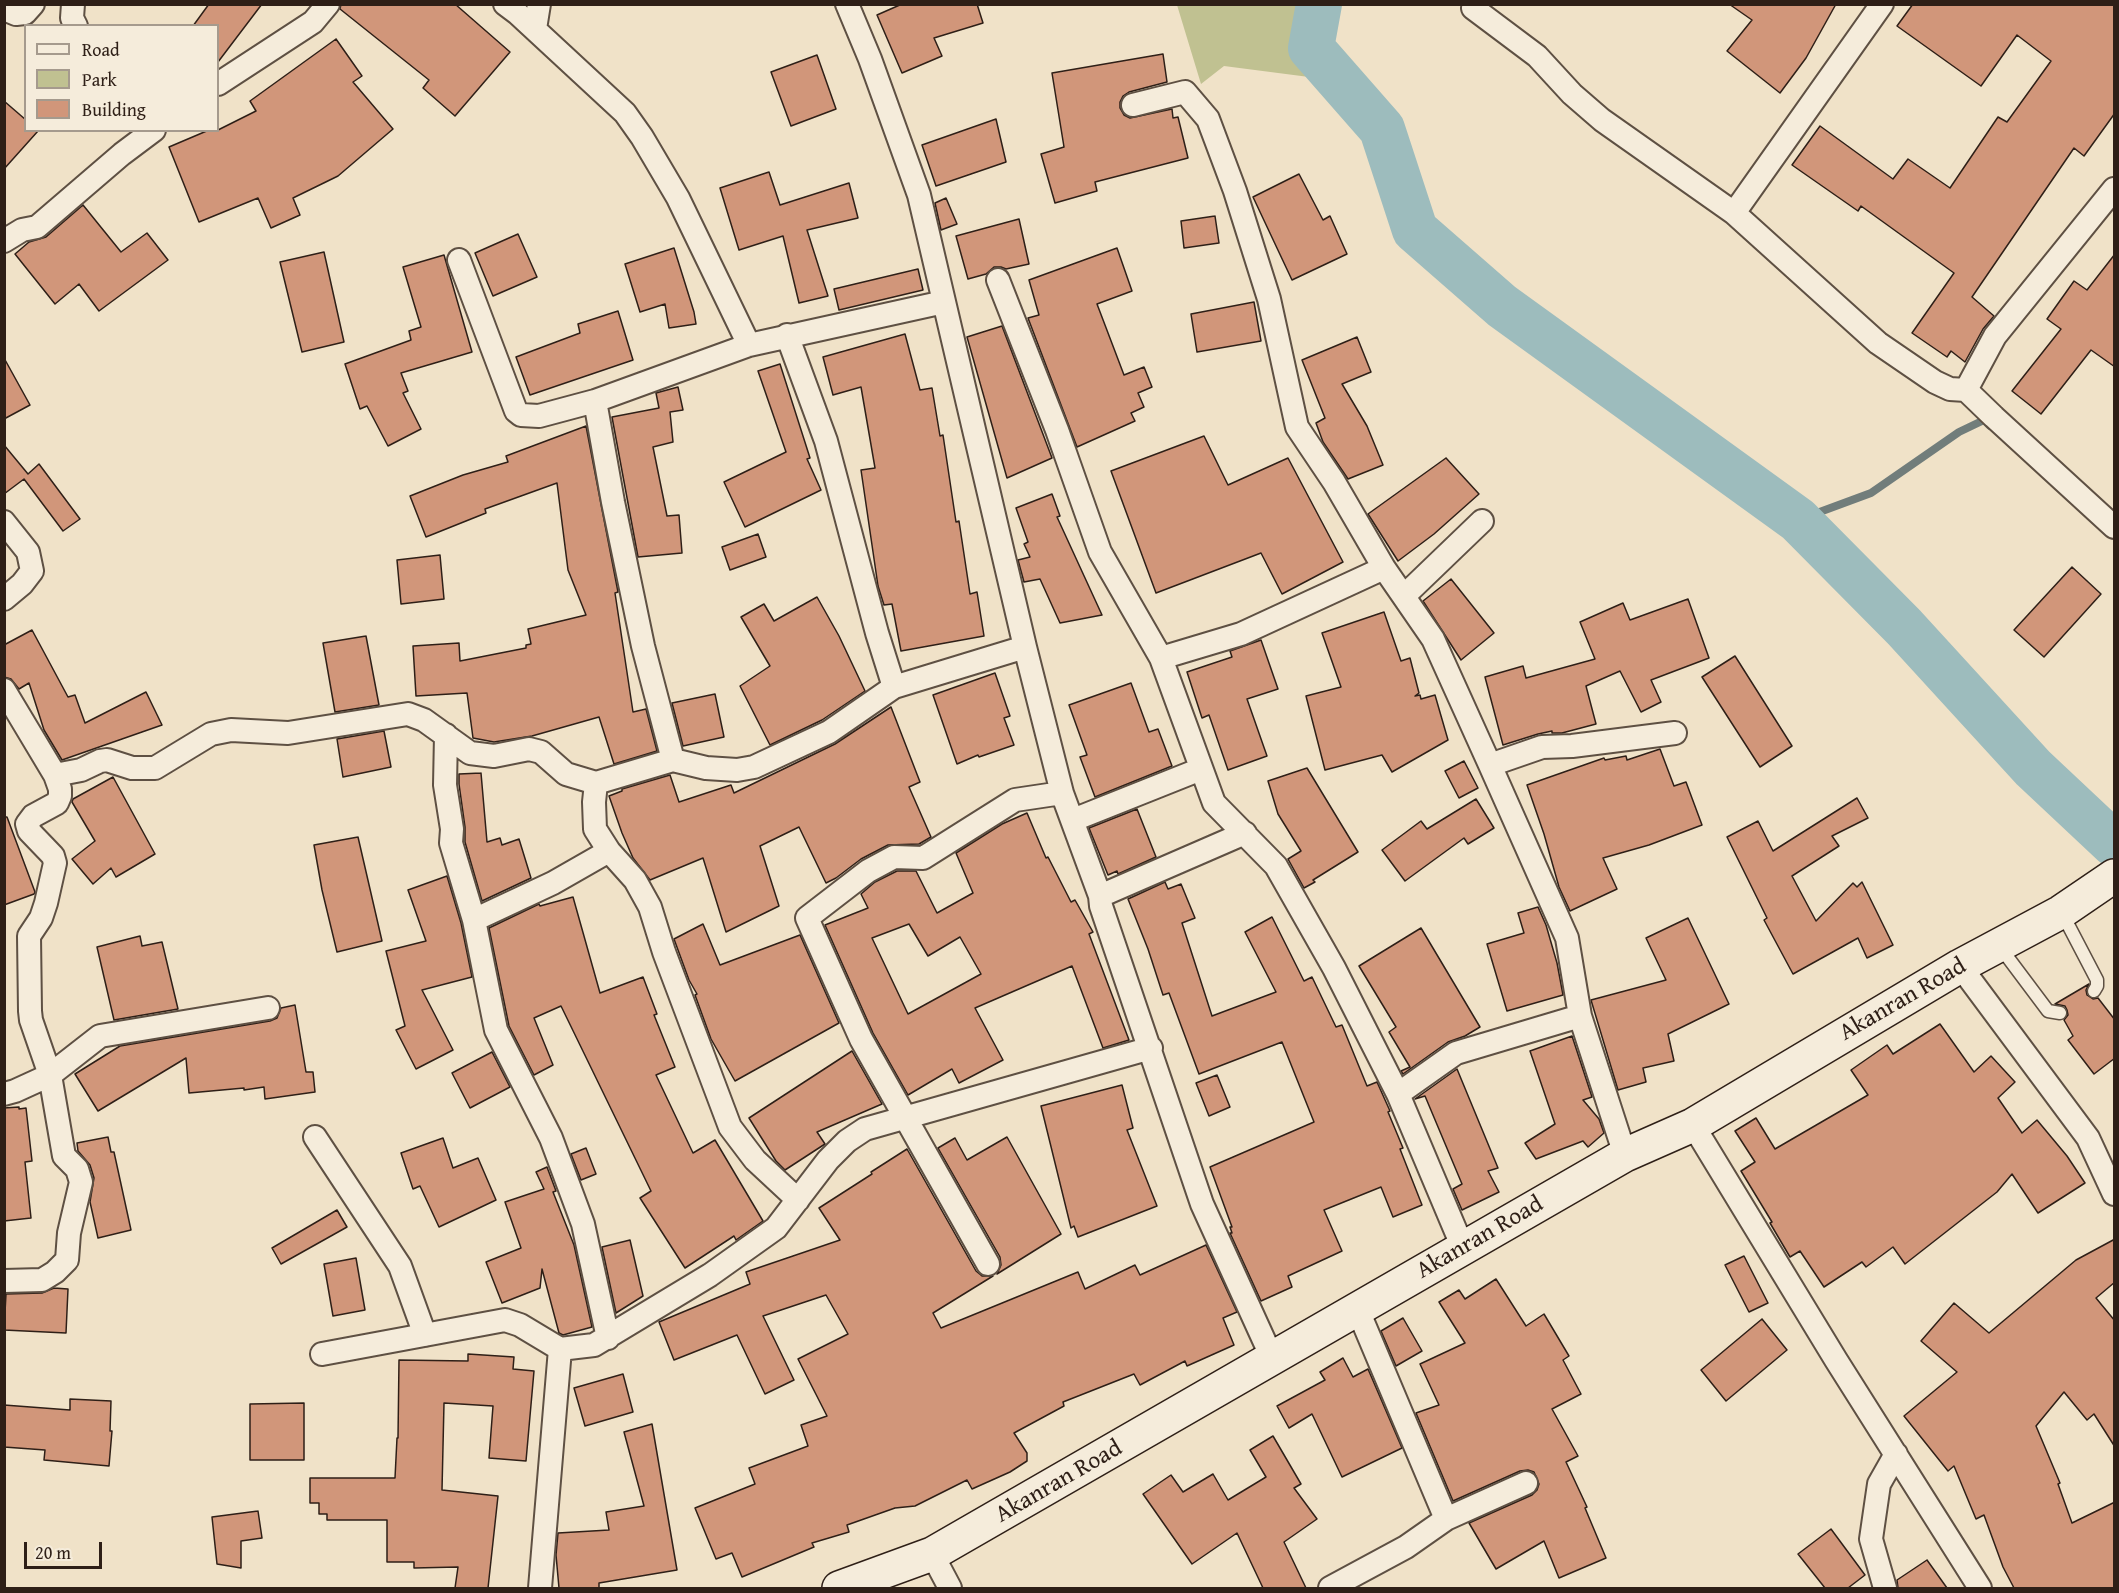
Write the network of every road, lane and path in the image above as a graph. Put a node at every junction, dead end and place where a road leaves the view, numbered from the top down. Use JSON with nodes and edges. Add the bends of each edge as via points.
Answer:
{"nodes":[{"id":1,"x":33,"y":4,"type":"edge"},
{"id":2,"x":73,"y":4,"type":"edge"},
{"id":3,"x":328,"y":4,"type":"edge"},
{"id":4,"x":505,"y":4,"type":"edge"},
{"id":5,"x":539,"y":4,"type":"edge"},
{"id":6,"x":848,"y":4,"type":"edge"},
{"id":7,"x":1874,"y":7,"type":"edge"},
{"id":8,"x":1473,"y":8,"type":"dead end"},
{"id":9,"x":4,"y":9,"type":"edge"},
{"id":10,"x":75,"y":24,"type":"edge"},
{"id":11,"x":535,"y":29,"type":"junction"},
{"id":12,"x":219,"y":83,"type":"edge"},
{"id":13,"x":1133,"y":105,"type":"dead end"},
{"id":14,"x":151,"y":132,"type":"edge"},
{"id":15,"x":2115,"y":189,"type":"edge"},
{"id":16,"x":1734,"y":213,"type":"junction"},
{"id":17,"x":4,"y":241,"type":"edge"},
{"id":18,"x":459,"y":260,"type":"dead end"},
{"id":19,"x":998,"y":280,"type":"dead end"},
{"id":20,"x":944,"y":302,"type":"junction"},
{"id":21,"x":787,"y":335,"type":"junction"},
{"id":22,"x":749,"y":345,"type":"junction"},
{"id":23,"x":1966,"y":390,"type":"junction"},
{"id":24,"x":595,"y":401,"type":"junction"},
{"id":25,"x":1482,"y":521,"type":"dead end"},
{"id":26,"x":4,"y":522,"type":"edge"},
{"id":27,"x":2115,"y":527,"type":"edge"},
{"id":28,"x":1384,"y":568,"type":"junction"},
{"id":29,"x":1404,"y":596,"type":"junction"},
{"id":30,"x":4,"y":599,"type":"edge"},
{"id":31,"x":1026,"y":646,"type":"junction"},
{"id":32,"x":1161,"y":658,"type":"junction"},
{"id":33,"x":894,"y":687,"type":"junction"},
{"id":34,"x":4,"y":690,"type":"edge"},
{"id":35,"x":1675,"y":733,"type":"dead end"},
{"id":36,"x":446,"y":735,"type":"junction"},
{"id":37,"x":673,"y":760,"type":"junction"},
{"id":38,"x":1490,"y":765,"type":"junction"},
{"id":39,"x":1201,"y":769,"type":"junction"},
{"id":40,"x":55,"y":775,"type":"junction"},
{"id":41,"x":596,"y":783,"type":"junction"},
{"id":42,"x":1062,"y":793,"type":"junction"},
{"id":43,"x":1073,"y":820,"type":"junction"},
{"id":44,"x":1245,"y":833,"type":"junction"},
{"id":45,"x":609,"y":851,"type":"junction"},
{"id":46,"x":2113,"y":877,"type":"edge"},
{"id":47,"x":1100,"y":896,"type":"junction"},
{"id":48,"x":2061,"y":912,"type":"junction"},
{"id":49,"x":474,"y":920,"type":"junction"},
{"id":50,"x":1998,"y":946,"type":"junction"},
{"id":51,"x":1960,"y":966,"type":"junction"},
{"id":52,"x":2094,"y":991,"type":"dead end"},
{"id":53,"x":268,"y":1008,"type":"dead end"},
{"id":54,"x":2060,"y":1013,"type":"dead end"},
{"id":55,"x":1580,"y":1016,"type":"junction"},
{"id":56,"x":1150,"y":1048,"type":"junction"},
{"id":57,"x":50,"y":1075,"type":"junction"},
{"id":58,"x":4,"y":1094,"type":"edge"},
{"id":59,"x":1398,"y":1094,"type":"junction"},
{"id":60,"x":904,"y":1118,"type":"junction"},
{"id":61,"x":1693,"y":1125,"type":"junction"},
{"id":62,"x":315,"y":1137,"type":"dead end"},
{"id":63,"x":1625,"y":1155,"type":"junction"},
{"id":64,"x":2115,"y":1194,"type":"edge"},
{"id":65,"x":798,"y":1200,"type":"junction"},
{"id":66,"x":1463,"y":1248,"type":"junction"},
{"id":67,"x":988,"y":1264,"type":"dead end"},
{"id":68,"x":4,"y":1281,"type":"edge"},
{"id":69,"x":1357,"y":1308,"type":"junction"},
{"id":70,"x":425,"y":1335,"type":"junction"},
{"id":71,"x":608,"y":1338,"type":"junction"},
{"id":72,"x":560,"y":1349,"type":"junction"},
{"id":73,"x":322,"y":1354,"type":"dead end"},
{"id":74,"x":1273,"y":1360,"type":"junction"},
{"id":75,"x":1896,"y":1454,"type":"junction"},
{"id":76,"x":1526,"y":1482,"type":"dead end"},
{"id":77,"x":1446,"y":1519,"type":"junction"},
{"id":78,"x":932,"y":1554,"type":"junction"},
{"id":79,"x":540,"y":1588,"type":"edge"},
{"id":80,"x":839,"y":1588,"type":"edge"},
{"id":81,"x":950,"y":1588,"type":"edge"},
{"id":82,"x":1330,"y":1588,"type":"edge"},
{"id":83,"x":1885,"y":1588,"type":"edge"},
{"id":84,"x":1980,"y":1588,"type":"edge"}],
"edges":[{"from":1,"to":9,"type":"street","via":[[25,13]]},
{"from":2,"to":10,"type":"street"},
{"from":3,"to":12,"type":"street","via":[[313,22]]},
{"from":4,"to":11,"type":"street"},
{"from":5,"to":11,"type":"street"},
{"from":6,"to":20,"type":"street","via":[[919,195]]},
{"from":7,"to":16,"type":"street"},
{"from":8,"to":16,"type":"street","via":[[1537,56],[1602,120]]},
{"from":11,"to":22,"type":"street","via":[[625,113],[642,136],[678,198]]},
{"from":13,"to":28,"type":"street","via":[[1185,92],[1208,119],[1269,299],[1297,427]]},
{"from":14,"to":17,"type":"street","via":[[37,227],[22,230]]},
{"from":15,"to":23,"type":"street","via":[[1995,336]]},
{"from":16,"to":23,"type":"street","via":[[1878,343],[1935,382],[1950,389]]},
{"from":18,"to":24,"type":"street","via":[[516,411],[539,416]]},
{"from":19,"to":32,"type":"street","via":[[1100,552]]},
{"from":20,"to":21,"type":"street"},
{"from":20,"to":31,"type":"street"},
{"from":21,"to":22,"type":"street"},
{"from":21,"to":33,"type":"street","via":[[826,441]]},
{"from":22,"to":24,"type":"street"},
{"from":23,"to":27,"type":"street"},
{"from":24,"to":37,"type":"street","via":[[643,646]]},
{"from":25,"to":29,"type":"street"},
{"from":26,"to":30,"type":"street","via":[[28,552],[32,571]]},
{"from":28,"to":29,"type":"street"},
{"from":28,"to":32,"type":"street","via":[[1241,634]]},
{"from":29,"to":38,"type":"street","via":[[1433,639]]},
{"from":31,"to":33,"type":"street"},
{"from":31,"to":42,"type":"street"},
{"from":32,"to":39,"type":"street"},
{"from":33,"to":37,"type":"street","via":[[829,732],[754,767],[706,768]]},
{"from":34,"to":40,"type":"street"},
{"from":35,"to":38,"type":"street","via":[[1542,747]]},
{"from":36,"to":40,"type":"street","via":[[408,714],[288,733],[231,730],[211,734],[155,768],[132,768],[99,760],[81,770]]},
{"from":36,"to":41,"type":"street","via":[[480,756],[529,749],[541,752],[566,774]]},
{"from":36,"to":49,"type":"street","via":[[445,785],[451,843]]},
{"from":37,"to":41,"type":"street"},
{"from":38,"to":55,"type":"street","via":[[1567,938]]},
{"from":39,"to":43,"type":"street"},
{"from":39,"to":44,"type":"street","via":[[1214,803]]},
{"from":40,"to":57,"type":"street","via":[[60,796],[57,803],[33,816],[27,824],[56,863],[46,903],[28,943],[31,1020]]},
{"from":41,"to":45,"type":"street","via":[[595,830]]},
{"from":42,"to":43,"type":"street"},
{"from":42,"to":60,"type":"street","via":[[1015,800],[923,858],[894,857],[868,871],[807,918],[861,1039]]},
{"from":43,"to":47,"type":"street"},
{"from":44,"to":47,"type":"street"},
{"from":44,"to":59,"type":"street","via":[[1276,866],[1334,968]]},
{"from":45,"to":49,"type":"street"},
{"from":45,"to":65,"type":"street","via":[[635,880],[650,907],[730,1127],[755,1160]]},
{"from":46,"to":48,"type":"main road","name":"Akanran Road"},
{"from":47,"to":56,"type":"street"},
{"from":48,"to":50,"type":"main road","name":"Akanran Road"},
{"from":48,"to":52,"type":"lane","via":[[2097,980]]},
{"from":49,"to":71,"type":"street","via":[[496,1030],[551,1138],[583,1224]]},
{"from":50,"to":51,"type":"main road","name":"Akanran Road"},
{"from":50,"to":54,"type":"lane","via":[[2048,1011]]},
{"from":51,"to":61,"type":"main road","name":"Akanran Road"},
{"from":51,"to":64,"type":"street","via":[[2088,1138]]},
{"from":53,"to":57,"type":"street","via":[[100,1036]]},
{"from":55,"to":59,"type":"street","via":[[1456,1053]]},
{"from":55,"to":63,"type":"street"},
{"from":56,"to":60,"type":"street"},
{"from":56,"to":74,"type":"street","via":[[1202,1204]]},
{"from":57,"to":58,"type":"street"},
{"from":57,"to":68,"type":"street","via":[[64,1156],[77,1169],[81,1182],[67,1260],[42,1281]]},
{"from":59,"to":66,"type":"street"},
{"from":60,"to":65,"type":"street","via":[[865,1129],[847,1141]]},
{"from":60,"to":67,"type":"street"},
{"from":61,"to":63,"type":"main road","name":"Akanran Road"},
{"from":61,"to":75,"type":"street"},
{"from":62,"to":70,"type":"street","via":[[400,1266]]},
{"from":63,"to":66,"type":"main road","name":"Akanran Road"},
{"from":65,"to":71,"type":"street","via":[[776,1228],[710,1275]]},
{"from":66,"to":69,"type":"main road","name":"Akanran Road"},
{"from":69,"to":74,"type":"main road","name":"Akanran Road"},
{"from":69,"to":77,"type":"street"},
{"from":70,"to":72,"type":"street","via":[[505,1320]]},
{"from":70,"to":73,"type":"street"},
{"from":71,"to":72,"type":"street","via":[[594,1345]]},
{"from":72,"to":79,"type":"street"},
{"from":74,"to":78,"type":"main road","name":"Akanran Road"},
{"from":75,"to":83,"type":"street","via":[[1879,1484],[1871,1539]]},
{"from":75,"to":84,"type":"street"},
{"from":76,"to":77,"type":"street"},
{"from":77,"to":82,"type":"street","via":[[1406,1547]]},
{"from":78,"to":80,"type":"main road","name":"Akanran Road"},
{"from":78,"to":81,"type":"street"}]}
